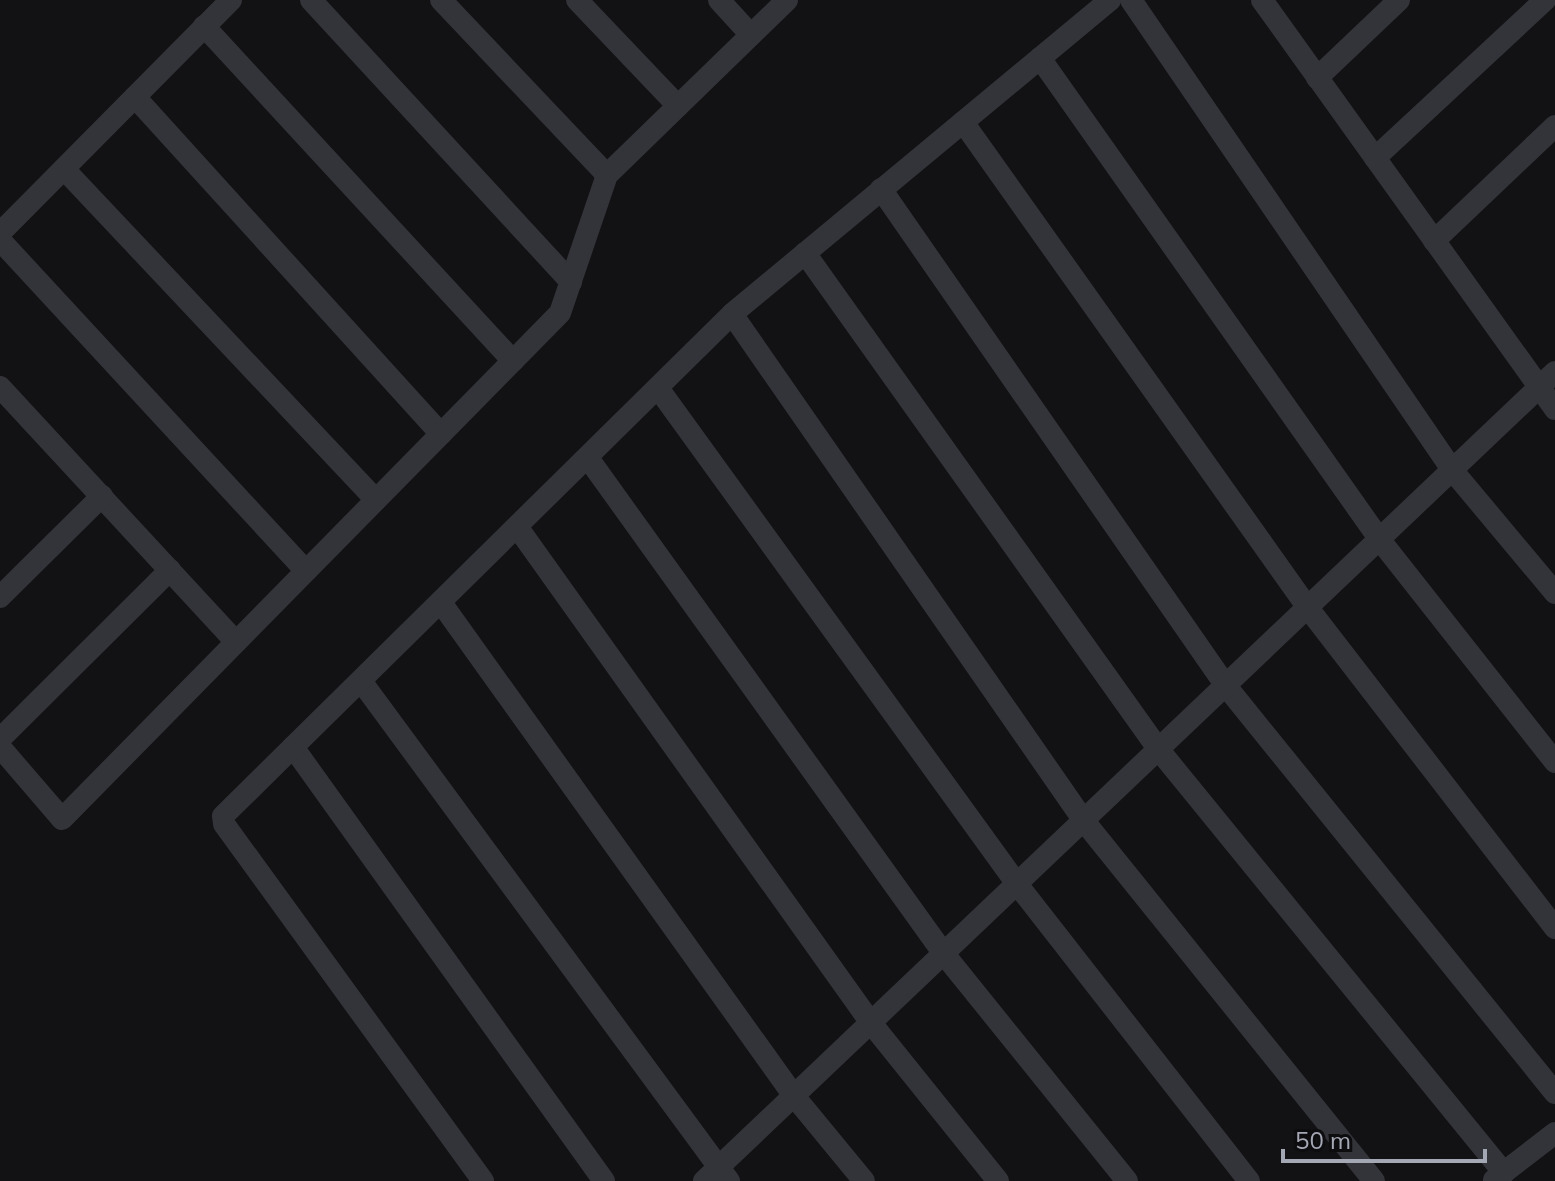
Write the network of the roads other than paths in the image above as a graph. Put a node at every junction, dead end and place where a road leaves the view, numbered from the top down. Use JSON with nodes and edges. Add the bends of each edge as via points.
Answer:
{"nodes":[{"id":1,"x":231,"y":0,"type":"edge"},
{"id":2,"x":311,"y":0,"type":"edge"},
{"id":3,"x":441,"y":0,"type":"edge"},
{"id":4,"x":577,"y":0,"type":"edge"},
{"id":5,"x":719,"y":0,"type":"edge"},
{"id":6,"x":787,"y":0,"type":"edge"},
{"id":7,"x":1110,"y":0,"type":"edge"},
{"id":8,"x":1131,"y":0,"type":"edge"},
{"id":9,"x":1262,"y":0,"type":"edge"},
{"id":10,"x":1399,"y":0,"type":"edge"},
{"id":11,"x":1545,"y":0,"type":"edge"},
{"id":12,"x":204,"y":26,"type":"junction"},
{"id":13,"x":751,"y":35,"type":"junction"},
{"id":14,"x":1040,"y":58,"type":"junction"},
{"id":15,"x":1317,"y":78,"type":"junction"},
{"id":16,"x":135,"y":97,"type":"junction"},
{"id":17,"x":678,"y":106,"type":"junction"},
{"id":18,"x":963,"y":122,"type":"junction"},
{"id":19,"x":1555,"y":126,"type":"edge"},
{"id":20,"x":1375,"y":158,"type":"junction"},
{"id":21,"x":64,"y":169,"type":"junction"},
{"id":22,"x":607,"y":175,"type":"junction"},
{"id":23,"x":881,"y":189,"type":"junction"},
{"id":24,"x":0,"y":233,"type":"edge"},
{"id":25,"x":0,"y":240,"type":"edge"},
{"id":26,"x":1434,"y":241,"type":"junction"},
{"id":27,"x":805,"y":253,"type":"junction"},
{"id":28,"x":571,"y":282,"type":"junction"},
{"id":29,"x":732,"y":314,"type":"junction"},
{"id":30,"x":513,"y":361,"type":"junction"},
{"id":31,"x":1547,"y":380,"type":"edge"},
{"id":32,"x":0,"y":387,"type":"edge"},
{"id":33,"x":658,"y":388,"type":"junction"},
{"id":34,"x":1555,"y":409,"type":"edge"},
{"id":35,"x":441,"y":434,"type":"junction"},
{"id":36,"x":588,"y":458,"type":"junction"},
{"id":37,"x":1453,"y":471,"type":"junction"},
{"id":38,"x":102,"y":496,"type":"junction"},
{"id":39,"x":376,"y":500,"type":"junction"},
{"id":40,"x":518,"y":528,"type":"junction"},
{"id":41,"x":1380,"y":540,"type":"junction"},
{"id":42,"x":170,"y":570,"type":"junction"},
{"id":43,"x":306,"y":571,"type":"junction"},
{"id":44,"x":1555,"y":593,"type":"edge"},
{"id":45,"x":0,"y":597,"type":"edge"},
{"id":46,"x":442,"y":604,"type":"junction"},
{"id":47,"x":1308,"y":608,"type":"junction"},
{"id":48,"x":236,"y":642,"type":"junction"},
{"id":49,"x":361,"y":681,"type":"junction"},
{"id":50,"x":1226,"y":686,"type":"junction"},
{"id":51,"x":0,"y":739,"type":"edge"},
{"id":52,"x":0,"y":747,"type":"edge"},
{"id":53,"x":293,"y":747,"type":"junction"},
{"id":54,"x":1159,"y":750,"type":"junction"},
{"id":55,"x":1555,"y":762,"type":"edge"},
{"id":56,"x":1084,"y":821,"type":"junction"},
{"id":57,"x":1017,"y":884,"type":"junction"},
{"id":58,"x":1555,"y":928,"type":"edge"},
{"id":59,"x":944,"y":954,"type":"junction"},
{"id":60,"x":871,"y":1023,"type":"junction"},
{"id":61,"x":1555,"y":1093,"type":"edge"},
{"id":62,"x":794,"y":1096,"type":"junction"},
{"id":63,"x":1555,"y":1133,"type":"edge"},
{"id":64,"x":717,"y":1177,"type":"edge"},
{"id":65,"x":1498,"y":1177,"type":"edge"},
{"id":66,"x":483,"y":1181,"type":"edge"},
{"id":67,"x":604,"y":1181,"type":"edge"},
{"id":68,"x":864,"y":1181,"type":"edge"},
{"id":69,"x":998,"y":1181,"type":"edge"},
{"id":70,"x":1127,"y":1181,"type":"edge"},
{"id":71,"x":1249,"y":1181,"type":"edge"},
{"id":72,"x":1374,"y":1181,"type":"edge"}],
"edges":[{"from":1,"to":12,"type":"street"},
{"from":2,"to":28,"type":"street"},
{"from":3,"to":22,"type":"street"},
{"from":4,"to":17,"type":"street"},
{"from":5,"to":13,"type":"street"},
{"from":6,"to":13,"type":"street"},
{"from":7,"to":14,"type":"street"},
{"from":8,"to":37,"type":"street"},
{"from":9,"to":15,"type":"street"},
{"from":10,"to":15,"type":"street"},
{"from":11,"to":20,"type":"street"},
{"from":12,"to":16,"type":"street"},
{"from":12,"to":30,"type":"street"},
{"from":13,"to":17,"type":"street"},
{"from":14,"to":18,"type":"street"},
{"from":14,"to":41,"type":"street"},
{"from":15,"to":20,"type":"street"},
{"from":16,"to":21,"type":"street"},
{"from":16,"to":35,"type":"street"},
{"from":17,"to":22,"type":"street"},
{"from":18,"to":23,"type":"street"},
{"from":18,"to":47,"type":"street"},
{"from":19,"to":26,"type":"street"},
{"from":20,"to":26,"type":"street"},
{"from":21,"to":24,"type":"street"},
{"from":21,"to":39,"type":"street"},
{"from":22,"to":28,"type":"street"},
{"from":23,"to":27,"type":"street"},
{"from":23,"to":50,"type":"street"},
{"from":25,"to":43,"type":"street"},
{"from":26,"to":31,"type":"street"},
{"from":27,"to":29,"type":"street"},
{"from":27,"to":54,"type":"street"},
{"from":28,"to":30,"type":"street","via":[[560,313]]},
{"from":29,"to":33,"type":"street"},
{"from":29,"to":56,"type":"street"},
{"from":30,"to":35,"type":"street"},
{"from":31,"to":34,"type":"street"},
{"from":31,"to":37,"type":"street"},
{"from":32,"to":38,"type":"street"},
{"from":33,"to":36,"type":"street"},
{"from":33,"to":57,"type":"street"},
{"from":35,"to":39,"type":"street"},
{"from":36,"to":40,"type":"street"},
{"from":36,"to":59,"type":"street"},
{"from":37,"to":41,"type":"street"},
{"from":37,"to":44,"type":"street"},
{"from":38,"to":42,"type":"street"},
{"from":38,"to":45,"type":"street"},
{"from":39,"to":43,"type":"street"},
{"from":40,"to":46,"type":"street"},
{"from":40,"to":60,"type":"street"},
{"from":41,"to":47,"type":"street"},
{"from":41,"to":55,"type":"street"},
{"from":42,"to":48,"type":"street"},
{"from":42,"to":51,"type":"street"},
{"from":43,"to":48,"type":"street"},
{"from":46,"to":49,"type":"street"},
{"from":46,"to":62,"type":"street"},
{"from":47,"to":50,"type":"street"},
{"from":47,"to":58,"type":"street"},
{"from":48,"to":52,"type":"street","via":[[62,819]]},
{"from":49,"to":53,"type":"street"},
{"from":49,"to":64,"type":"street"},
{"from":50,"to":54,"type":"street"},
{"from":50,"to":61,"type":"street"},
{"from":53,"to":66,"type":"street","via":[[227,810],[224,824]]},
{"from":53,"to":67,"type":"street"},
{"from":54,"to":56,"type":"street"},
{"from":54,"to":65,"type":"street"},
{"from":56,"to":57,"type":"street"},
{"from":56,"to":72,"type":"street"},
{"from":57,"to":59,"type":"street"},
{"from":57,"to":71,"type":"street"},
{"from":59,"to":60,"type":"street"},
{"from":59,"to":70,"type":"street"},
{"from":60,"to":62,"type":"street"},
{"from":60,"to":69,"type":"street"},
{"from":62,"to":64,"type":"street"},
{"from":62,"to":68,"type":"street"},
{"from":63,"to":65,"type":"street"}]}
